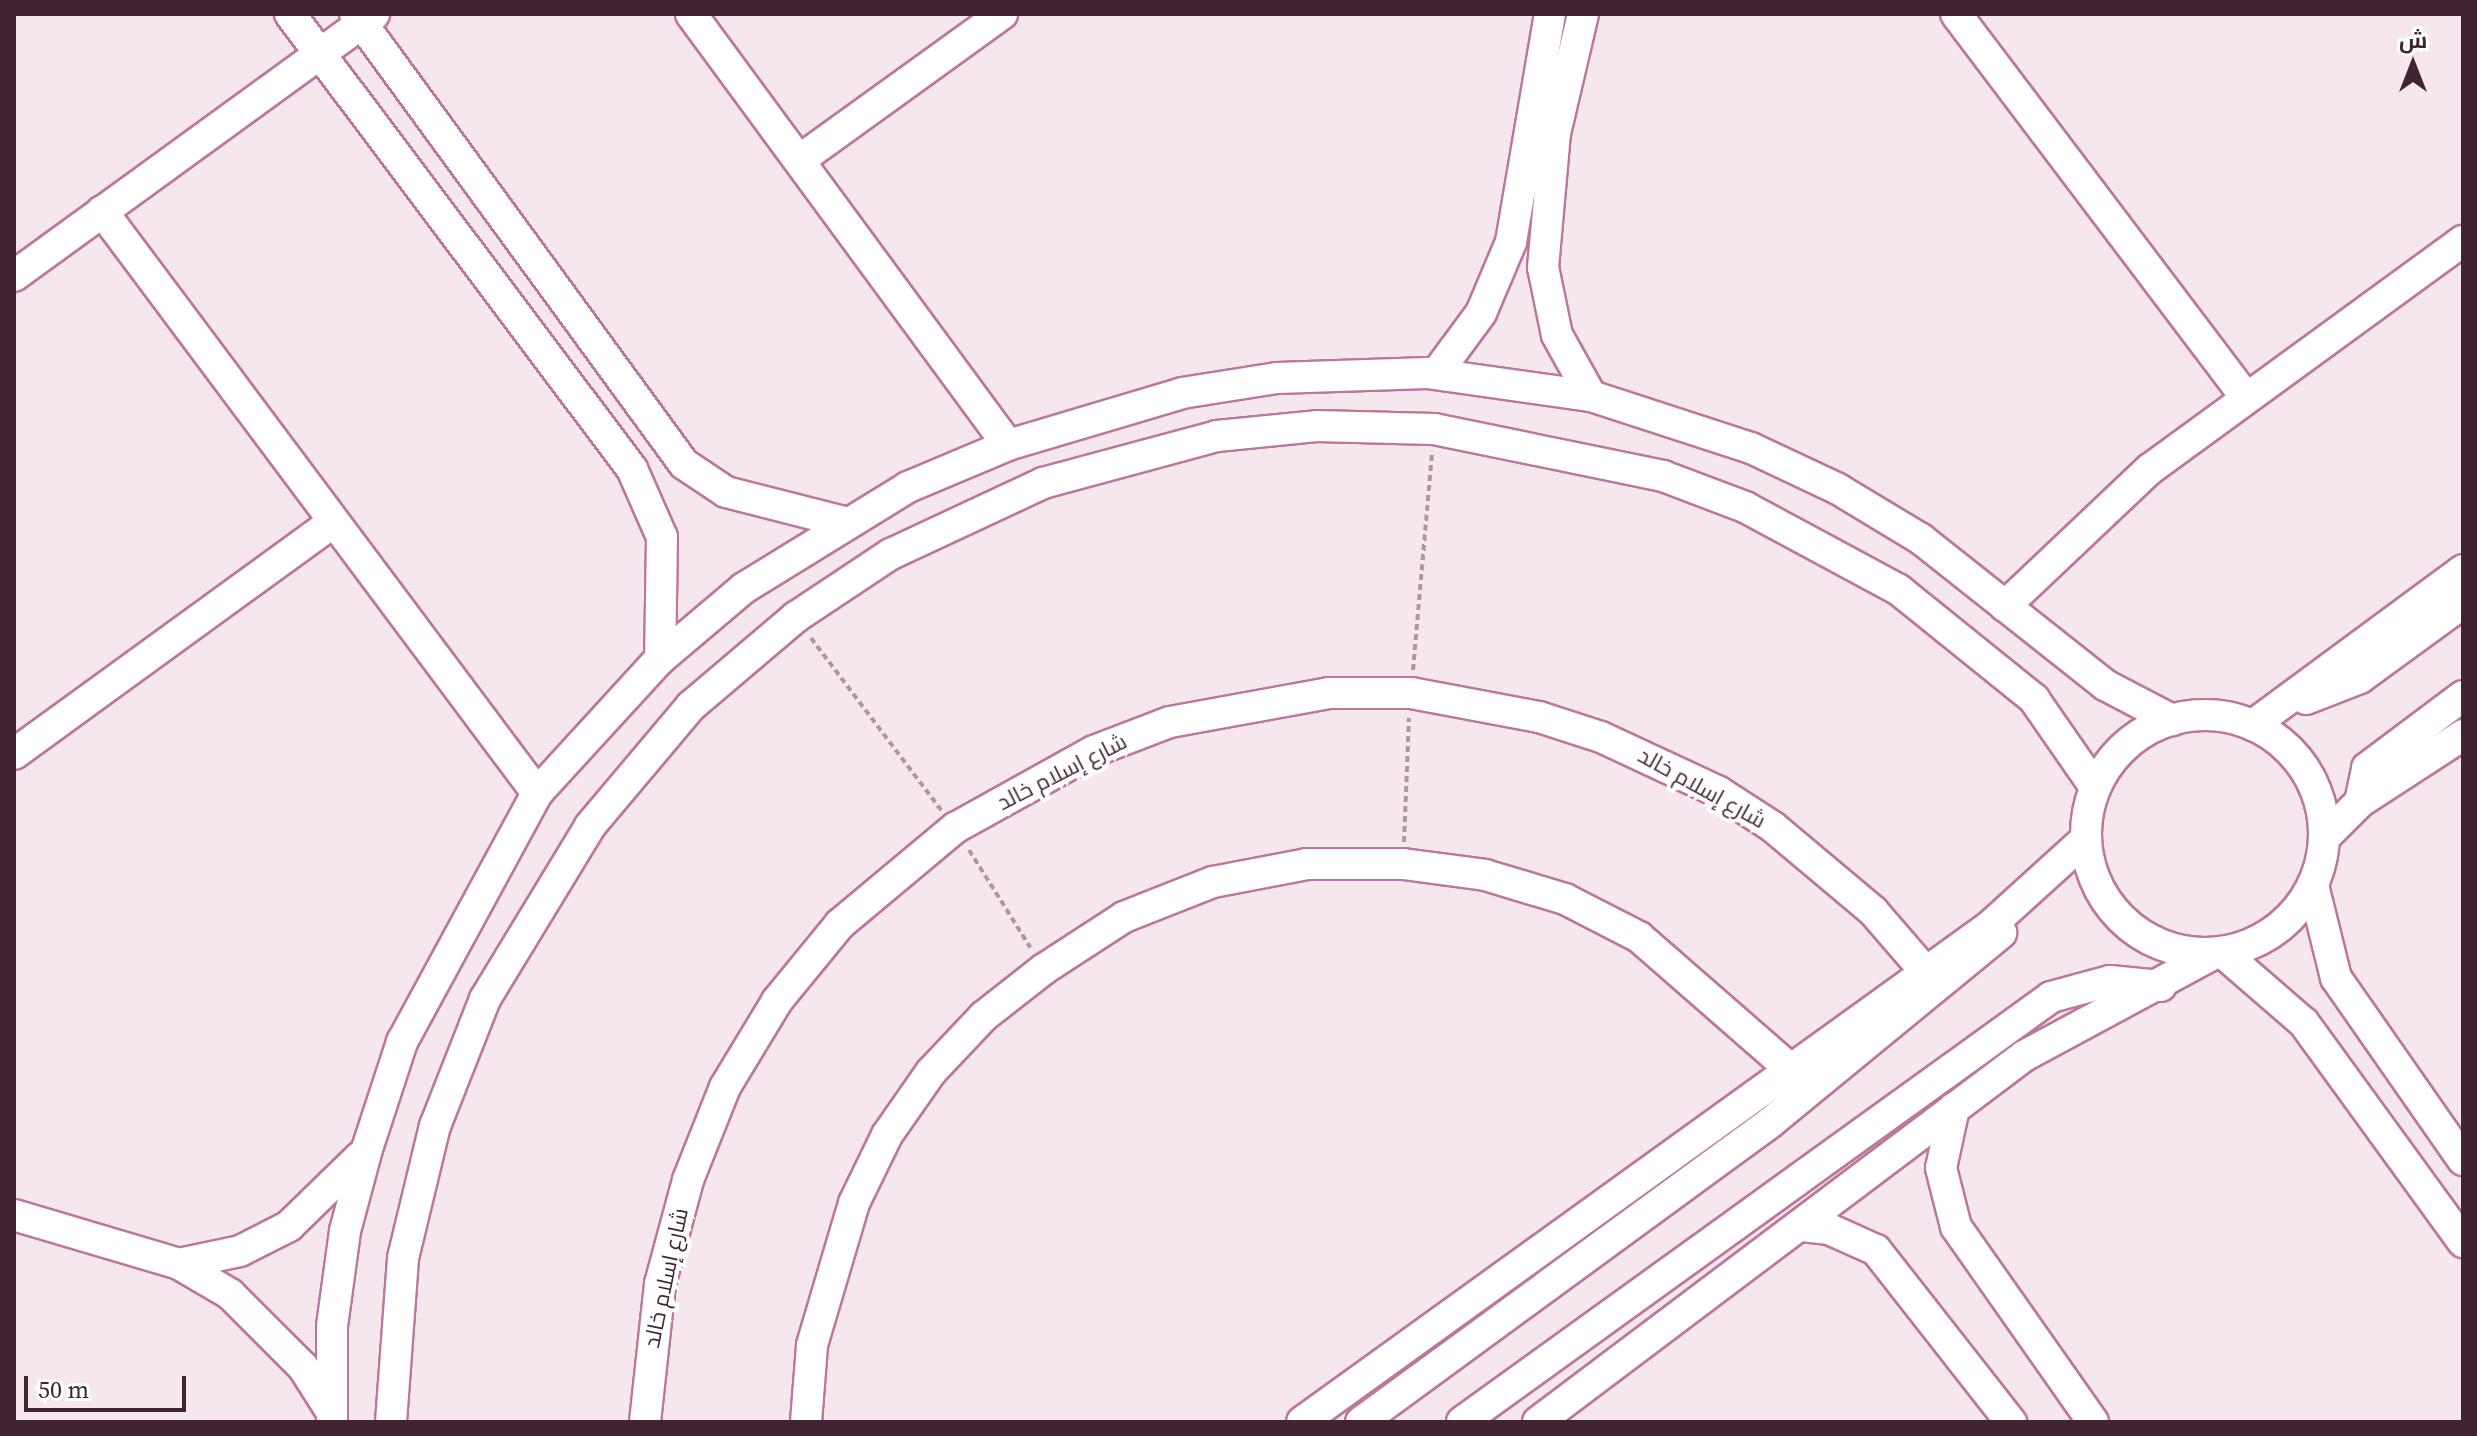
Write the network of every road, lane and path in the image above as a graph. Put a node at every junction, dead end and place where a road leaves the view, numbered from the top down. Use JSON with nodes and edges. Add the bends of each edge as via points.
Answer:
{"nodes":[{"id":1,"x":290,"y":14,"type":"edge"},
{"id":2,"x":691,"y":14,"type":"edge"},
{"id":3,"x":1002,"y":14,"type":"edge"},
{"id":4,"x":1550,"y":14,"type":"edge"},
{"id":5,"x":1583,"y":14,"type":"edge"},
{"id":6,"x":1963,"y":16,"type":"edge"},
{"id":7,"x":363,"y":17,"type":"edge"},
{"id":8,"x":320,"y":53,"type":"junction"},
{"id":9,"x":801,"y":159,"type":"junction"},
{"id":10,"x":102,"y":211,"type":"junction"},
{"id":11,"x":2463,"y":241,"type":"edge"},
{"id":12,"x":14,"y":276,"type":"edge"},
{"id":13,"x":1436,"y":374,"type":"junction"},
{"id":14,"x":2244,"y":395,"type":"junction"},
{"id":15,"x":1591,"y":396,"type":"junction"},
{"id":16,"x":1434,"y":429,"type":"junction"},
{"id":17,"x":1008,"y":445,"type":"junction"},
{"id":18,"x":844,"y":522,"type":"junction"},
{"id":19,"x":332,"y":523,"type":"junction"},
{"id":20,"x":2463,"y":570,"type":"edge"},
{"id":21,"x":2463,"y":603,"type":"edge"},
{"id":22,"x":2005,"y":606,"type":"junction"},
{"id":23,"x":796,"y":617,"type":"junction"},
{"id":24,"x":660,"y":659,"type":"junction"},
{"id":25,"x":1411,"y":693,"type":"junction"},
{"id":26,"x":2463,"y":696,"type":"edge"},
{"id":27,"x":2287,"y":700,"type":"junction"},
{"id":28,"x":2172,"y":720,"type":"junction"},
{"id":29,"x":2253,"y":725,"type":"junction"},
{"id":30,"x":2463,"y":735,"type":"edge"},
{"id":31,"x":14,"y":754,"type":"edge"},
{"id":32,"x":2095,"y":787,"type":"junction"},
{"id":33,"x":537,"y":793,"type":"junction"},
{"id":34,"x":2360,"y":802,"type":"junction"},
{"id":35,"x":955,"y":828,"type":"junction"},
{"id":36,"x":2325,"y":837,"type":"junction"},
{"id":37,"x":2085,"y":840,"type":"junction"},
{"id":38,"x":1403,"y":864,"type":"junction"},
{"id":39,"x":2313,"y":885,"type":"junction"},
{"id":40,"x":2016,"y":903,"type":"junction"},
{"id":41,"x":2218,"y":953,"type":"junction"},
{"id":42,"x":1044,"y":969,"type":"junction"},
{"id":43,"x":1924,"y":970,"type":"junction"},
{"id":44,"x":2161,"y":986,"type":"junction"},
{"id":45,"x":1787,"y":1066,"type":"junction"},
{"id":46,"x":1954,"y":1108,"type":"junction"},
{"id":47,"x":367,"y":1149,"type":"junction"},
{"id":48,"x":2463,"y":1160,"type":"edge"},
{"id":49,"x":14,"y":1215,"type":"edge"},
{"id":50,"x":1803,"y":1226,"type":"junction"},
{"id":51,"x":2463,"y":1242,"type":"edge"},
{"id":52,"x":179,"y":1264,"type":"junction"},
{"id":53,"x":332,"y":1416,"type":"edge"},
{"id":54,"x":391,"y":1422,"type":"edge"},
{"id":55,"x":645,"y":1422,"type":"edge"},
{"id":56,"x":806,"y":1422,"type":"edge"},
{"id":57,"x":1302,"y":1422,"type":"edge"},
{"id":58,"x":1361,"y":1422,"type":"edge"},
{"id":59,"x":1462,"y":1422,"type":"edge"},
{"id":60,"x":1538,"y":1422,"type":"edge"},
{"id":61,"x":2011,"y":1422,"type":"edge"},
{"id":62,"x":2093,"y":1422,"type":"edge"}],
"edges":[{"from":1,"to":8,"type":"street"},
{"from":2,"to":9,"type":"street"},
{"from":3,"to":9,"type":"street"},
{"from":4,"to":13,"type":"street","via":[[1511,242],[1481,313]]},
{"from":5,"to":15,"type":"street","via":[[1555,133],[1543,267],[1557,335]]},
{"from":6,"to":14,"type":"street"},
{"from":7,"to":8,"type":"street"},
{"from":7,"to":18,"type":"street","via":[[684,464],[726,492]]},
{"from":8,"to":10,"type":"street"},
{"from":8,"to":24,"type":"street","via":[[632,469],[662,537]]},
{"from":9,"to":17,"type":"street"},
{"from":10,"to":12,"type":"street"},
{"from":10,"to":19,"type":"street"},
{"from":11,"to":14,"type":"street"},
{"from":13,"to":15,"type":"street"},
{"from":13,"to":17,"type":"street","via":[[1277,378],[1182,393]]},
{"from":14,"to":22,"type":"street","via":[[2150,469]]},
{"from":15,"to":22,"type":"street","via":[[1751,448],[1838,489],[1921,539]]},
{"from":16,"to":23,"type":"street","via":[[1317,426],[1217,436],[1124,458],[966,515]]},
{"from":16,"to":25,"type":"path"},
{"from":16,"to":32,"type":"street","via":[[1663,476],[1824,545],[1899,590],[2023,689]]},
{"from":17,"to":18,"type":"street"},
{"from":18,"to":24,"type":"street","via":[[744,588]]},
{"from":19,"to":31,"type":"street"},
{"from":19,"to":33,"type":"street"},
{"from":20,"to":27,"type":"street"},
{"from":21,"to":27,"type":"street","via":[[2360,678]]},
{"from":22,"to":28,"type":"street","via":[[2105,685]]},
{"from":23,"to":35,"type":"path"},
{"from":23,"to":54,"type":"street","via":[[691,706],[634,767],[553,881],[485,999],[416,1191],[394,1325]]},
{"from":24,"to":33,"type":"street"},
{"from":25,"to":35,"type":"street","name":"شارع إسلام خالد","via":[[1289,698],[1170,722],[1094,751]]},
{"from":25,"to":38,"type":"path"},
{"from":25,"to":43,"type":"street","name":"شارع إسلام خالد","via":[[1564,725],[1719,792],[1825,867]]},
{"from":26,"to":34,"type":"street","via":[[2367,768]]},
{"from":27,"to":29,"type":"street"},
{"from":28,"to":29,"type":"street","via":[[2226,717]]},
{"from":28,"to":32,"type":"street","via":[[2126,745]]},
{"from":29,"to":36,"type":"street","via":[[2297,759],[2317,796]]},
{"from":30,"to":34,"type":"street"},
{"from":32,"to":37,"type":"street"},
{"from":33,"to":47,"type":"street","via":[[402,1042]]},
{"from":34,"to":36,"type":"street"},
{"from":35,"to":42,"type":"path"},
{"from":35,"to":55,"type":"street","name":"شارع إسلام خالد","via":[[876,889],[823,943],[777,1001],[725,1087],[688,1180],[660,1284]]},
{"from":36,"to":39,"type":"street"},
{"from":37,"to":40,"type":"street"},
{"from":37,"to":41,"type":"street","via":[[2105,900],[2126,924],[2153,941]]},
{"from":38,"to":42,"type":"street","via":[[1307,864],[1213,882],[1124,917]]},
{"from":38,"to":45,"type":"street","via":[[1485,875],[1565,899],[1639,937]]},
{"from":39,"to":41,"type":"street","via":[[2285,923]]},
{"from":39,"to":48,"type":"street","via":[[2336,978]]},
{"from":40,"to":43,"type":"street"},
{"from":40,"to":58,"type":"street","via":[[1996,945],[1771,1122]]},
{"from":41,"to":44,"type":"street"},
{"from":41,"to":51,"type":"street","via":[[2304,1023]]},
{"from":42,"to":56,"type":"street","via":[[973,1027],[887,1135],[830,1275],[812,1345]]},
{"from":43,"to":45,"type":"street"},
{"from":44,"to":46,"type":"street","via":[[2024,1056]]},
{"from":44,"to":59,"type":"street","via":[[2110,981],[2051,997]]},
{"from":45,"to":57,"type":"street"},
{"from":46,"to":50,"type":"street"},
{"from":46,"to":62,"type":"street","via":[[1941,1168],[1956,1227]]},
{"from":47,"to":52,"type":"street","via":[[289,1226],[240,1251]]},
{"from":47,"to":53,"type":"street","via":[[345,1231]]},
{"from":49,"to":52,"type":"street"},
{"from":50,"to":60,"type":"street"},
{"from":50,"to":61,"type":"street","via":[[1841,1233],[1876,1250]]},
{"from":52,"to":53,"type":"street","via":[[269,1328]]}]}
